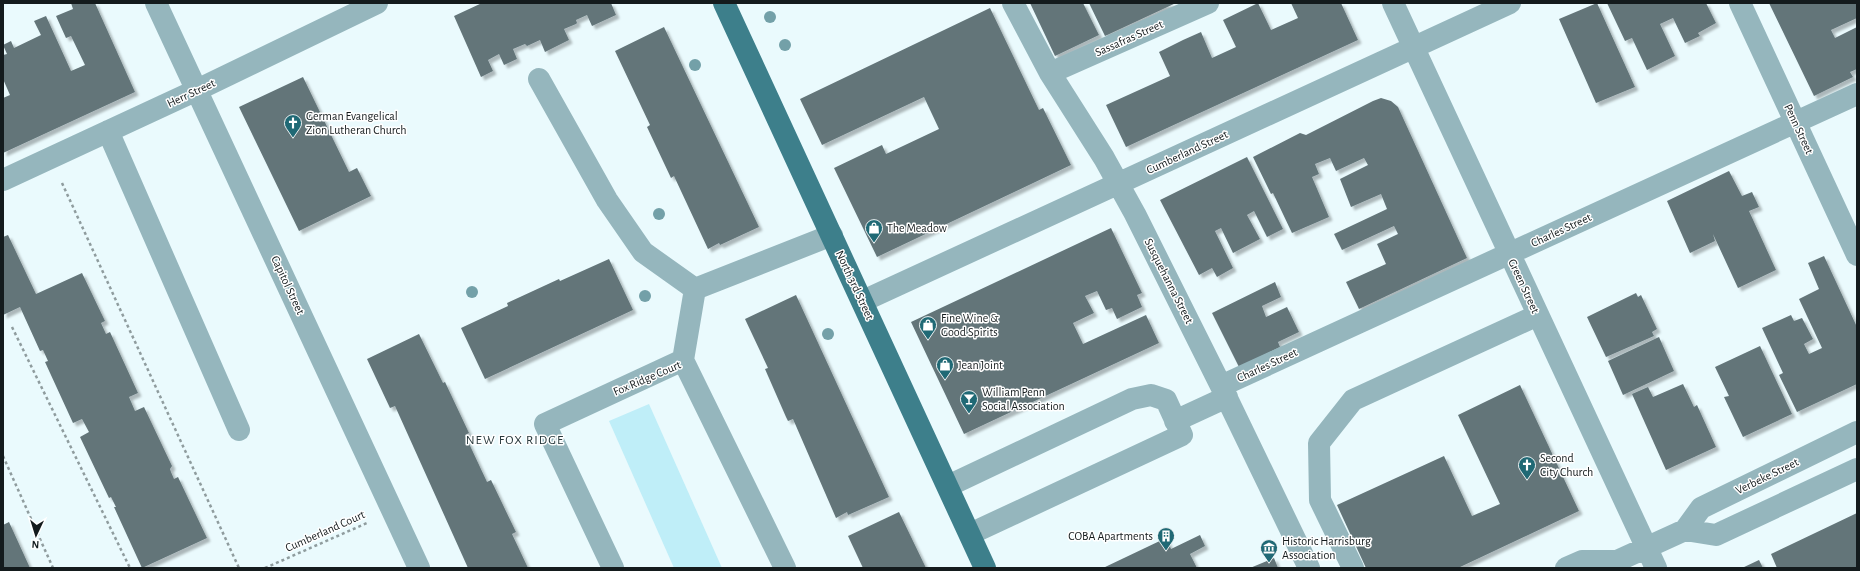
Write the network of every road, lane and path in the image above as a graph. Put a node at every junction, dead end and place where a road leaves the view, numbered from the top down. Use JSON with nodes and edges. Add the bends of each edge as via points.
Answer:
{"nodes":[{"id":1,"x":156,"y":3,"type":"edge"},
{"id":2,"x":377,"y":3,"type":"edge"},
{"id":3,"x":724,"y":3,"type":"edge"},
{"id":4,"x":1013,"y":3,"type":"edge"},
{"id":5,"x":1208,"y":3,"type":"edge"},
{"id":6,"x":1393,"y":3,"type":"edge"},
{"id":7,"x":1510,"y":3,"type":"edge"},
{"id":8,"x":1740,"y":3,"type":"edge"},
{"id":9,"x":1414,"y":47,"type":"junction"},
{"id":10,"x":1050,"y":73,"type":"junction"},
{"id":11,"x":539,"y":79,"type":"dead end"},
{"id":12,"x":197,"y":90,"type":"junction"},
{"id":13,"x":1857,"y":94,"type":"edge"},
{"id":14,"x":1795,"y":122,"type":"junction"},
{"id":15,"x":108,"y":131,"type":"junction"},
{"id":16,"x":50,"y":158,"type":"junction"},
{"id":17,"x":3,"y":180,"type":"edge"},
{"id":18,"x":1119,"y":184,"type":"junction"},
{"id":19,"x":832,"y":235,"type":"junction"},
{"id":20,"x":1510,"y":254,"type":"junction"},
{"id":21,"x":1857,"y":255,"type":"edge"},
{"id":22,"x":695,"y":289,"type":"junction"},
{"id":23,"x":863,"y":301,"type":"junction"},
{"id":24,"x":1538,"y":315,"type":"junction"},
{"id":25,"x":12,"y":327,"type":"dead end"},
{"id":26,"x":683,"y":360,"type":"junction"},
{"id":27,"x":1224,"y":392,"type":"junction"},
{"id":28,"x":1176,"y":421,"type":"junction"},
{"id":29,"x":239,"y":430,"type":"dead end"},
{"id":30,"x":1857,"y":432,"type":"edge"},
{"id":31,"x":3,"y":456,"type":"edge"},
{"id":32,"x":1857,"y":469,"type":"edge"},
{"id":33,"x":948,"y":486,"type":"junction"},
{"id":34,"x":393,"y":511,"type":"junction"},
{"id":35,"x":1685,"y":530,"type":"junction"},
{"id":36,"x":970,"y":534,"type":"junction"},
{"id":37,"x":1646,"y":548,"type":"junction"},
{"id":38,"x":1615,"y":565,"type":"edge"},
{"id":39,"x":53,"y":568,"type":"edge"},
{"id":40,"x":130,"y":568,"type":"edge"},
{"id":41,"x":239,"y":568,"type":"edge"},
{"id":42,"x":265,"y":568,"type":"edge"},
{"id":43,"x":419,"y":568,"type":"edge"},
{"id":44,"x":613,"y":568,"type":"edge"},
{"id":45,"x":785,"y":568,"type":"edge"},
{"id":46,"x":985,"y":568,"type":"edge"},
{"id":47,"x":1309,"y":568,"type":"edge"},
{"id":48,"x":1352,"y":568,"type":"edge"},
{"id":49,"x":1566,"y":568,"type":"edge"},
{"id":50,"x":1656,"y":568,"type":"edge"}],
"edges":[{"from":1,"to":12,"type":"street","name":"Capitol Street"},
{"from":2,"to":12,"type":"street","name":"Herr Street"},
{"from":3,"to":19,"type":"main road","name":"North 3rd Street"},
{"from":4,"to":10,"type":"street","name":"Susquehanna Street"},
{"from":5,"to":10,"type":"street","name":"Sassafras Street"},
{"from":6,"to":9,"type":"street","name":"Green Street"},
{"from":7,"to":9,"type":"street","name":"Cumberland Street"},
{"from":8,"to":14,"type":"street","name":"Penn Street"},
{"from":9,"to":18,"type":"street","name":"Cumberland Street"},
{"from":9,"to":20,"type":"street","name":"Green Street"},
{"from":10,"to":18,"type":"street","name":"Susquehanna Street"},
{"from":11,"to":22,"type":"street","via":[[607,200],[643,252]]},
{"from":12,"to":15,"type":"street","name":"Herr Street"},
{"from":12,"to":34,"type":"street","name":"Capitol Street"},
{"from":13,"to":14,"type":"street","name":"Charles Street"},
{"from":14,"to":20,"type":"street","name":"Charles Street"},
{"from":14,"to":21,"type":"street","name":"Penn Street"},
{"from":15,"to":16,"type":"street","name":"Herr Street"},
{"from":15,"to":29,"type":"street"},
{"from":16,"to":17,"type":"street","name":"Herr Street"},
{"from":16,"to":41,"type":"path"},
{"from":18,"to":23,"type":"street","name":"Cumberland Street"},
{"from":18,"to":27,"type":"street","name":"Susquehanna Street"},
{"from":19,"to":22,"type":"street"},
{"from":19,"to":23,"type":"main road","name":"North 3rd Street"},
{"from":20,"to":24,"type":"street","name":"Green Street"},
{"from":20,"to":27,"type":"street","name":"Charles Street"},
{"from":22,"to":26,"type":"street"},
{"from":23,"to":33,"type":"main road","name":"North 3rd Street"},
{"from":24,"to":37,"type":"street","name":"Green Street"},
{"from":24,"to":48,"type":"street","via":[[1353,400],[1319,443],[1320,500]]},
{"from":25,"to":40,"type":"path"},
{"from":26,"to":44,"type":"street","name":"Fox Ridge Court","via":[[545,424]]},
{"from":26,"to":45,"type":"street","name":"Fox Ridge Court"},
{"from":27,"to":28,"type":"street","name":"Charles Street"},
{"from":27,"to":47,"type":"street","name":"Susquehanna Street"},
{"from":28,"to":33,"type":"street","via":[[1166,400],[1151,395],[1132,399]]},
{"from":28,"to":36,"type":"street","via":[[1182,435]]},
{"from":30,"to":35,"type":"street","name":"Verbeke Street","via":[[1701,508]]},
{"from":31,"to":39,"type":"path"},
{"from":32,"to":35,"type":"street","via":[[1716,535]]},
{"from":33,"to":36,"type":"main road","name":"North 3rd Street"},
{"from":34,"to":42,"type":"path","name":"Cumberland Court"},
{"from":34,"to":43,"type":"street","name":"Capitol Street"},
{"from":35,"to":37,"type":"street","name":"Verbeke Street"},
{"from":36,"to":46,"type":"main road","name":"North 3rd Street"},
{"from":37,"to":38,"type":"street","name":"Verbeke Street"},
{"from":37,"to":50,"type":"street","name":"Green Street"},
{"from":38,"to":49,"type":"street","name":"Verbeke Street","via":[[1582,560]]}]}
